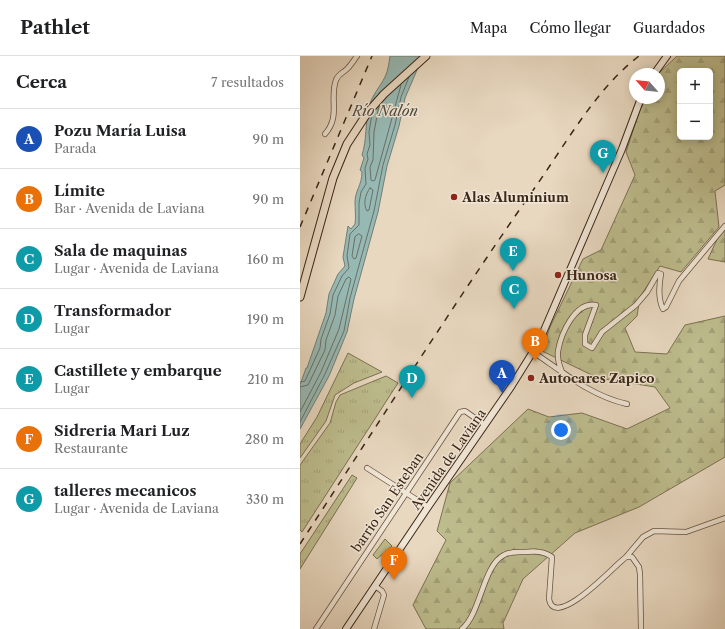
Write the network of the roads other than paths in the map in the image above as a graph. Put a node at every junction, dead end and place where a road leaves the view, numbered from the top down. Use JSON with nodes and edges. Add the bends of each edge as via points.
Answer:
{"nodes":[{"id":1,"x":357,"y":56,"type":"edge"},
{"id":2,"x":426,"y":56,"type":"edge"},
{"id":3,"x":667,"y":56,"type":"edge"},
{"id":4,"x":658,"y":68,"type":"edge"},
{"id":5,"x":640,"y":104,"type":"edge"},
{"id":6,"x":325,"y":134,"type":"dead end"},
{"id":7,"x":725,"y":226,"type":"edge"},
{"id":8,"x":300,"y":297,"type":"edge"},
{"id":9,"x":533,"y":352,"type":"junction"},
{"id":10,"x":562,"y":372,"type":"junction"},
{"id":11,"x":627,"y":404,"type":"dead end"},
{"id":12,"x":485,"y":425,"type":"junction"},
{"id":13,"x":366,"y":468,"type":"dead end"},
{"id":14,"x":406,"y":494,"type":"junction"},
{"id":15,"x":428,"y":507,"type":"junction"},
{"id":16,"x":725,"y":518,"type":"edge"},
{"id":17,"x":626,"y":558,"type":"junction"},
{"id":18,"x":375,"y":586,"type":"junction"},
{"id":19,"x":316,"y":629,"type":"edge"},
{"id":20,"x":346,"y":629,"type":"edge"},
{"id":21,"x":374,"y":629,"type":"edge"},
{"id":22,"x":462,"y":629,"type":"edge"},
{"id":23,"x":641,"y":629,"type":"edge"}],
"edges":[{"from":1,"to":6,"type":"street","via":[[336,80],[334,117]]},
{"from":2,"to":8,"type":"main road","via":[[384,94],[368,112],[347,144],[333,178]]},
{"from":3,"to":4,"type":"street"},
{"from":5,"to":9,"type":"street","name":"Avenida de Laviana","via":[[547,326]]},
{"from":7,"to":10,"type":"street","via":[[679,281],[663,309],[660,292],[661,274],[658,273],[636,305],[602,332],[592,348],[585,344],[585,335],[597,308],[596,305],[580,309],[566,328],[558,352],[558,363]]},
{"from":9,"to":10,"type":"street"},
{"from":9,"to":12,"type":"street","name":"Avenida de Laviana"},
{"from":10,"to":11,"type":"street","via":[[594,393]]},
{"from":12,"to":14,"type":"street","name":"barrio San Esteban","via":[[465,411],[460,412]]},
{"from":12,"to":15,"type":"street","name":"Avenida de Laviana"},
{"from":13,"to":14,"type":"street"},
{"from":14,"to":15,"type":"street"},
{"from":14,"to":19,"type":"street","name":"barrio San Esteban"},
{"from":15,"to":18,"type":"street","name":"Avenida de Laviana"},
{"from":16,"to":17,"type":"street","via":[[686,532],[654,531],[643,537]]},
{"from":17,"to":22,"type":"street","via":[[570,606],[559,611],[553,610],[548,600],[552,557],[547,553],[533,551],[506,554],[496,562],[471,618]]},
{"from":17,"to":23,"type":"street","via":[[632,557],[639,568]]},
{"from":18,"to":20,"type":"street","name":"Avenida de Laviana"},
{"from":18,"to":21,"type":"street","via":[[384,595]]}]}
